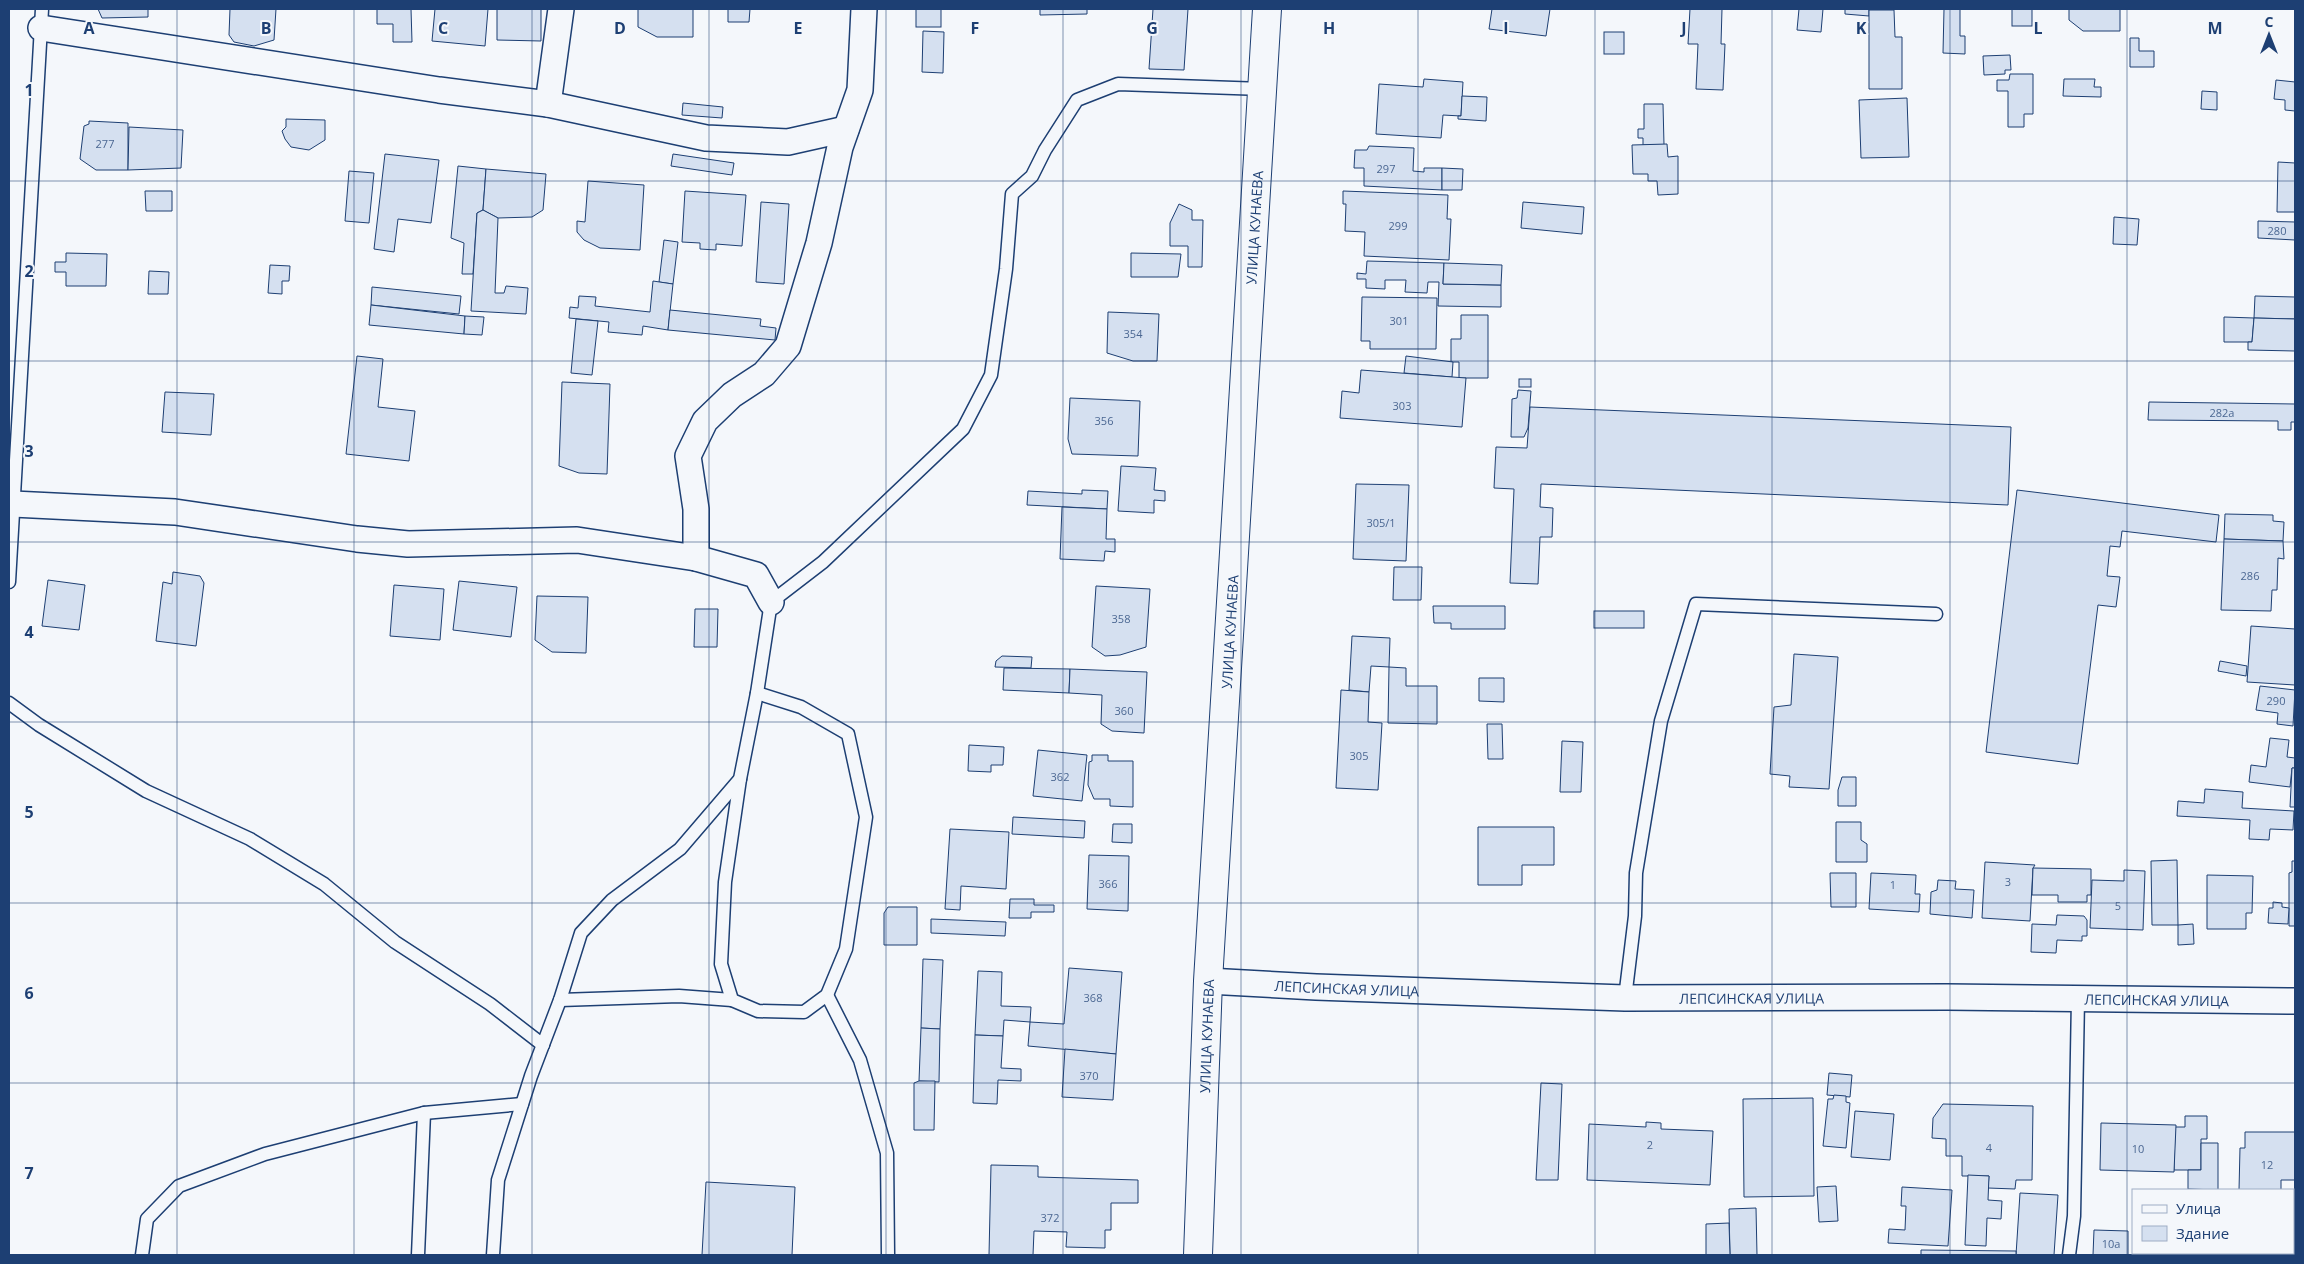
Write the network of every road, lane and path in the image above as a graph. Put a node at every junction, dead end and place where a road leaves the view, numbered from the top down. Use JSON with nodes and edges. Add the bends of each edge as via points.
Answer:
{"nodes":[{"id":1,"x":561,"y":9,"type":"edge"},
{"id":2,"x":864,"y":9,"type":"edge"},
{"id":3,"x":1267,"y":9,"type":"edge"},
{"id":4,"x":42,"y":18,"type":"edge"},
{"id":5,"x":1263,"y":89,"type":"junction"},
{"id":6,"x":548,"y":104,"type":"junction"},
{"id":7,"x":846,"y":129,"type":"junction"},
{"id":8,"x":13,"y":504,"type":"junction"},
{"id":9,"x":696,"y":558,"type":"junction"},
{"id":10,"x":9,"y":582,"type":"edge"},
{"id":11,"x":771,"y":602,"type":"junction"},
{"id":12,"x":1936,"y":614,"type":"dead end"},
{"id":13,"x":757,"y":693,"type":"junction"},
{"id":14,"x":9,"y":703,"type":"edge"},
{"id":15,"x":740,"y":778,"type":"junction"},
{"id":16,"x":1208,"y":981,"type":"junction"},
{"id":17,"x":827,"y":995,"type":"junction"},
{"id":18,"x":1625,"y":998,"type":"junction"},
{"id":19,"x":2078,"y":999,"type":"junction"},
{"id":20,"x":560,"y":1000,"type":"junction"},
{"id":21,"x":732,"y":1000,"type":"junction"},
{"id":22,"x":2295,"y":1001,"type":"edge"},
{"id":23,"x":543,"y":1045,"type":"junction"},
{"id":24,"x":522,"y":1104,"type":"junction"},
{"id":25,"x":424,"y":1113,"type":"junction"},
{"id":26,"x":142,"y":1255,"type":"edge"},
{"id":27,"x":418,"y":1255,"type":"edge"},
{"id":28,"x":493,"y":1255,"type":"edge"},
{"id":29,"x":888,"y":1255,"type":"edge"},
{"id":30,"x":1198,"y":1255,"type":"edge"},
{"id":31,"x":2069,"y":1255,"type":"edge"}],
"edges":[{"from":1,"to":6,"type":"street"},
{"from":2,"to":7,"type":"street","via":[[860,90]]},
{"from":3,"to":5,"type":"main road","name":"УЛИЦА КУНАЕВА"},
{"from":4,"to":6,"type":"street","via":[[439,90]]},
{"from":4,"to":8,"type":"lane"},
{"from":5,"to":11,"type":"lane","via":[[1118,84],[1077,100],[1032,176],[1012,194],[1006,269],[991,375],[963,429],[823,562]]},
{"from":5,"to":16,"type":"main road","name":"УЛИЦА КУНАЕВА"},
{"from":6,"to":7,"type":"street","via":[[706,138],[788,142]]},
{"from":7,"to":9,"type":"street","via":[[819,243],[788,346],[764,374],[732,395],[705,422],[688,456],[696,509]]},
{"from":8,"to":9,"type":"street","via":[[175,512],[408,544],[578,540]]},
{"from":8,"to":10,"type":"lane"},
{"from":9,"to":11,"type":"street","via":[[756,575]]},
{"from":11,"to":13,"type":"lane"},
{"from":12,"to":18,"type":"lane","via":[[1696,604],[1661,721],[1636,873],[1635,916]]},
{"from":13,"to":15,"type":"lane"},
{"from":13,"to":17,"type":"lane","via":[[801,707],[848,734],[866,817],[846,949]]},
{"from":14,"to":23,"type":"lane","via":[[146,791],[250,839],[324,884],[395,942],[490,1004]]},
{"from":15,"to":20,"type":"lane","via":[[680,849],[612,900],[581,934]]},
{"from":15,"to":21,"type":"lane","via":[[725,882],[721,964]]},
{"from":16,"to":18,"type":"street","name":"ЛЕПСИНСКАЯ УЛИЦА"},
{"from":16,"to":30,"type":"main road","name":"УЛИЦА КУНАЕВА"},
{"from":17,"to":21,"type":"lane","via":[[804,1012],[758,1011]]},
{"from":17,"to":29,"type":"lane","via":[[860,1060],[887,1153]]},
{"from":18,"to":19,"type":"street","name":"ЛЕПСИНСКАЯ УЛИЦА"},
{"from":19,"to":22,"type":"street","name":"ЛЕПСИНСКАЯ УЛИЦА"},
{"from":19,"to":31,"type":"lane","via":[[2074,1216]]},
{"from":20,"to":21,"type":"lane","via":[[679,996]]},
{"from":20,"to":23,"type":"lane"},
{"from":23,"to":24,"type":"lane"},
{"from":24,"to":25,"type":"lane"},
{"from":24,"to":28,"type":"lane","via":[[498,1180]]},
{"from":25,"to":26,"type":"lane","via":[[265,1154],[178,1186],[146,1219]]},
{"from":25,"to":27,"type":"lane"}]}
